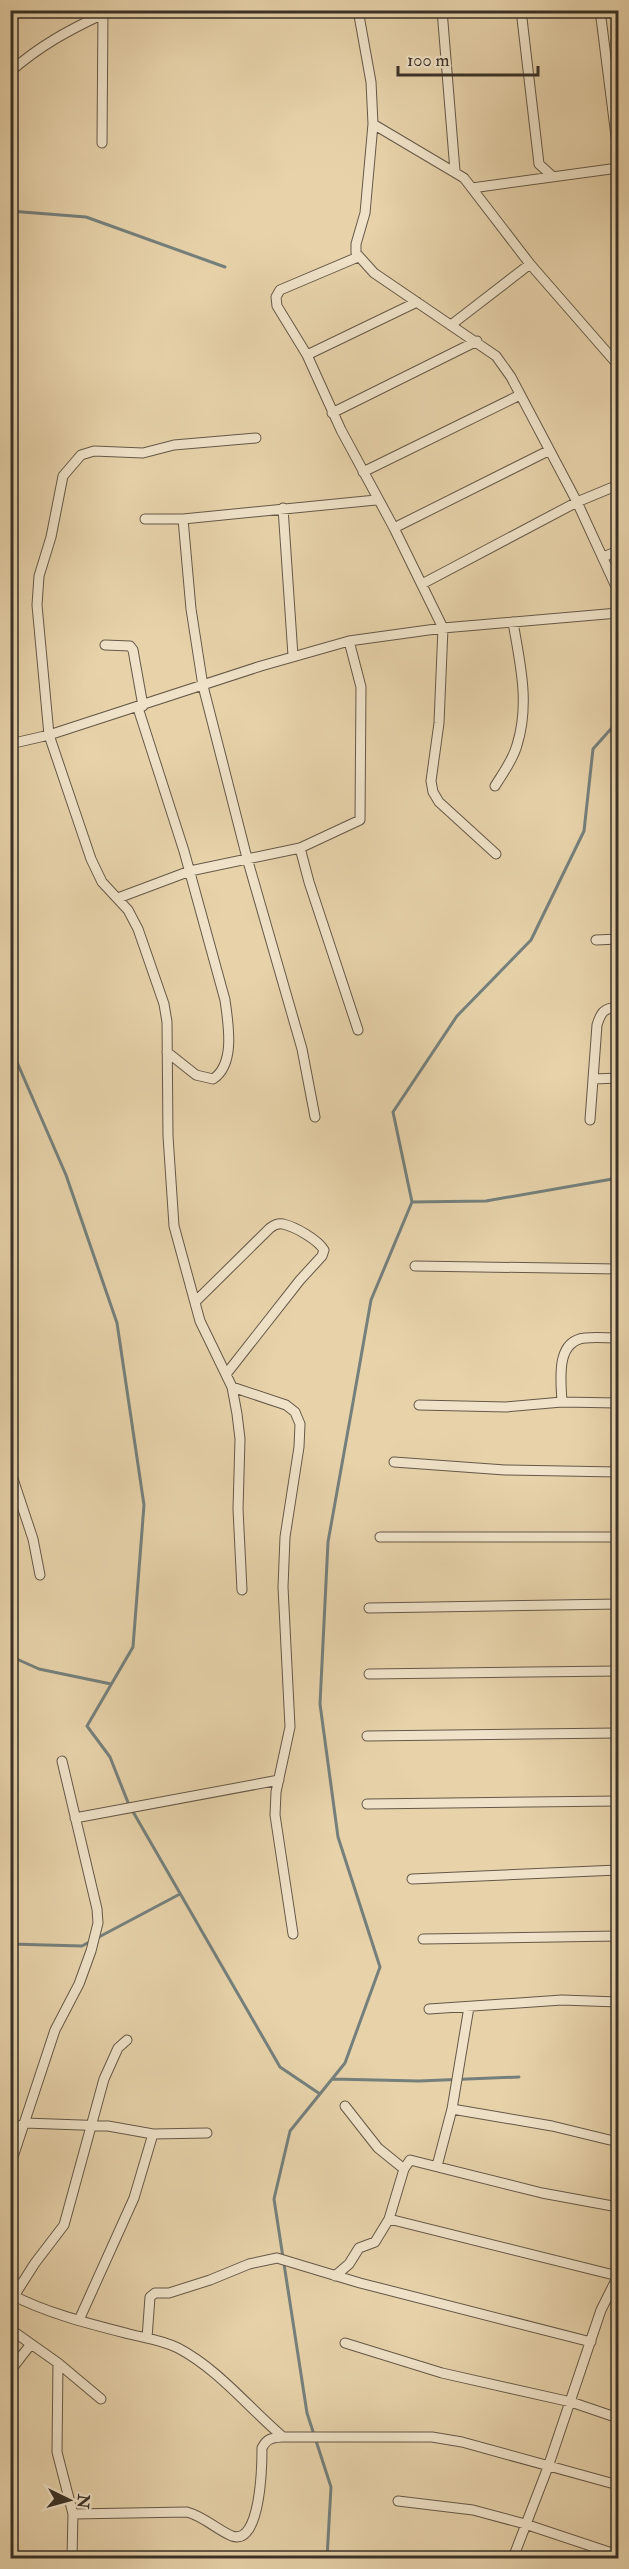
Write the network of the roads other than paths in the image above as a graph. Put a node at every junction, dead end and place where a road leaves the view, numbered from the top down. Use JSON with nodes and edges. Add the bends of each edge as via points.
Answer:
{"nodes":[{"id":1,"x":358,"y":10,"type":"edge"},
{"id":2,"x":441,"y":10,"type":"edge"},
{"id":3,"x":521,"y":10,"type":"edge"},
{"id":4,"x":600,"y":10,"type":"edge"},
{"id":5,"x":103,"y":12,"type":"edge"},
{"id":6,"x":10,"y":72,"type":"edge"},
{"id":7,"x":373,"y":124,"type":"junction"},
{"id":8,"x":102,"y":143,"type":"dead end"},
{"id":9,"x":618,"y":152,"type":"edge"},
{"id":10,"x":539,"y":164,"type":"junction"},
{"id":11,"x":618,"y":168,"type":"edge"},
{"id":12,"x":455,"y":171,"type":"junction"},
{"id":13,"x":552,"y":176,"type":"junction"},
{"id":14,"x":527,"y":180,"type":"junction"},
{"id":15,"x":472,"y":188,"type":"junction"},
{"id":16,"x":358,"y":257,"type":"junction"},
{"id":17,"x":530,"y":264,"type":"junction"},
{"id":18,"x":417,"y":302,"type":"junction"},
{"id":19,"x":451,"y":325,"type":"junction"},
{"id":20,"x":477,"y":341,"type":"junction"},
{"id":21,"x":307,"y":355,"type":"junction"},
{"id":22,"x":618,"y":365,"type":"edge"},
{"id":23,"x":520,"y":395,"type":"junction"},
{"id":24,"x":332,"y":413,"type":"junction"},
{"id":25,"x":256,"y":438,"type":"dead end"},
{"id":26,"x":548,"y":451,"type":"junction"},
{"id":27,"x":363,"y":472,"type":"junction"},
{"id":28,"x":618,"y":485,"type":"edge"},
{"id":29,"x":376,"y":500,"type":"junction"},
{"id":30,"x":577,"y":502,"type":"junction"},
{"id":31,"x":283,"y":508,"type":"junction"},
{"id":32,"x":145,"y":519,"type":"dead end"},
{"id":33,"x":183,"y":519,"type":"junction"},
{"id":34,"x":394,"y":528,"type":"junction"},
{"id":35,"x":618,"y":551,"type":"edge"},
{"id":36,"x":603,"y":557,"type":"junction"},
{"id":37,"x":422,"y":584,"type":"junction"},
{"id":38,"x":618,"y":591,"type":"edge"},
{"id":39,"x":618,"y":613,"type":"edge"},
{"id":40,"x":513,"y":622,"type":"junction"},
{"id":41,"x":443,"y":628,"type":"junction"},
{"id":42,"x":349,"y":641,"type":"junction"},
{"id":43,"x":105,"y":645,"type":"dead end"},
{"id":44,"x":293,"y":656,"type":"junction"},
{"id":45,"x":203,"y":686,"type":"junction"},
{"id":46,"x":141,"y":707,"type":"junction"},
{"id":47,"x":49,"y":735,"type":"junction"},
{"id":48,"x":10,"y":744,"type":"edge"},
{"id":49,"x":495,"y":786,"type":"dead end"},
{"id":50,"x":300,"y":849,"type":"junction"},
{"id":51,"x":496,"y":854,"type":"dead end"},
{"id":52,"x":247,"y":858,"type":"junction"},
{"id":53,"x":190,"y":871,"type":"junction"},
{"id":54,"x":118,"y":898,"type":"junction"},
{"id":55,"x":618,"y":939,"type":"edge"},
{"id":56,"x":596,"y":940,"type":"dead end"},
{"id":57,"x":618,"y":1007,"type":"edge"},
{"id":58,"x":358,"y":1030,"type":"dead end"},
{"id":59,"x":167,"y":1052,"type":"junction"},
{"id":60,"x":618,"y":1078,"type":"edge"},
{"id":61,"x":594,"y":1079,"type":"junction"},
{"id":62,"x":315,"y":1117,"type":"dead end"},
{"id":63,"x":590,"y":1120,"type":"dead end"},
{"id":64,"x":415,"y":1266,"type":"dead end"},
{"id":65,"x":618,"y":1269,"type":"edge"},
{"id":66,"x":195,"y":1302,"type":"junction"},
{"id":67,"x":618,"y":1338,"type":"edge"},
{"id":68,"x":226,"y":1373,"type":"junction"},
{"id":69,"x":232,"y":1387,"type":"junction"},
{"id":70,"x":562,"y":1402,"type":"junction"},
{"id":71,"x":618,"y":1403,"type":"edge"},
{"id":72,"x":419,"y":1405,"type":"dead end"},
{"id":73,"x":394,"y":1462,"type":"dead end"},
{"id":74,"x":10,"y":1470,"type":"edge"},
{"id":75,"x":618,"y":1472,"type":"edge"},
{"id":76,"x":380,"y":1537,"type":"dead end"},
{"id":77,"x":618,"y":1537,"type":"edge"},
{"id":78,"x":40,"y":1575,"type":"dead end"},
{"id":79,"x":242,"y":1590,"type":"dead end"},
{"id":80,"x":618,"y":1604,"type":"edge"},
{"id":81,"x":369,"y":1608,"type":"dead end"},
{"id":82,"x":618,"y":1671,"type":"edge"},
{"id":83,"x":369,"y":1674,"type":"dead end"},
{"id":84,"x":618,"y":1733,"type":"edge"},
{"id":85,"x":367,"y":1736,"type":"dead end"},
{"id":86,"x":62,"y":1761,"type":"dead end"},
{"id":87,"x":279,"y":1780,"type":"junction"},
{"id":88,"x":618,"y":1801,"type":"edge"},
{"id":89,"x":367,"y":1804,"type":"dead end"},
{"id":90,"x":75,"y":1818,"type":"junction"},
{"id":91,"x":618,"y":1869,"type":"edge"},
{"id":92,"x":412,"y":1879,"type":"dead end"},
{"id":93,"x":293,"y":1934,"type":"dead end"},
{"id":94,"x":618,"y":1936,"type":"edge"},
{"id":95,"x":423,"y":1939,"type":"dead end"},
{"id":96,"x":618,"y":2001,"type":"edge"},
{"id":97,"x":469,"y":2007,"type":"junction"},
{"id":98,"x":429,"y":2009,"type":"dead end"},
{"id":99,"x":127,"y":2040,"type":"dead end"},
{"id":100,"x":345,"y":2106,"type":"dead end"},
{"id":101,"x":452,"y":2109,"type":"junction"},
{"id":102,"x":25,"y":2123,"type":"junction"},
{"id":103,"x":93,"y":2125,"type":"junction"},
{"id":104,"x":10,"y":2127,"type":"edge"},
{"id":105,"x":207,"y":2133,"type":"dead end"},
{"id":106,"x":153,"y":2134,"type":"junction"},
{"id":107,"x":618,"y":2142,"type":"edge"},
{"id":108,"x":10,"y":2166,"type":"edge"},
{"id":109,"x":437,"y":2166,"type":"junction"},
{"id":110,"x":404,"y":2169,"type":"junction"},
{"id":111,"x":618,"y":2207,"type":"edge"},
{"id":112,"x":389,"y":2219,"type":"junction"},
{"id":113,"x":335,"y":2276,"type":"junction"},
{"id":114,"x":618,"y":2276,"type":"edge"},
{"id":115,"x":12,"y":2295,"type":"edge"},
{"id":116,"x":79,"y":2320,"type":"junction"},
{"id":117,"x":10,"y":2329,"type":"edge"},
{"id":118,"x":147,"y":2338,"type":"junction"},
{"id":119,"x":591,"y":2342,"type":"junction"},
{"id":120,"x":345,"y":2343,"type":"dead end"},
{"id":121,"x":31,"y":2344,"type":"junction"},
{"id":122,"x":58,"y":2363,"type":"junction"},
{"id":123,"x":10,"y":2371,"type":"edge"},
{"id":124,"x":101,"y":2399,"type":"dead end"},
{"id":125,"x":571,"y":2402,"type":"junction"},
{"id":126,"x":618,"y":2418,"type":"edge"},
{"id":127,"x":283,"y":2438,"type":"junction"},
{"id":128,"x":548,"y":2467,"type":"junction"},
{"id":129,"x":618,"y":2485,"type":"edge"},
{"id":130,"x":398,"y":2501,"type":"dead end"},
{"id":131,"x":73,"y":2514,"type":"junction"},
{"id":132,"x":525,"y":2524,"type":"junction"},
{"id":133,"x":618,"y":2555,"type":"edge"},
{"id":134,"x":72,"y":2559,"type":"edge"},
{"id":135,"x":513,"y":2559,"type":"edge"}],
"edges":[{"from":1,"to":7,"type":"street"},
{"from":2,"to":12,"type":"street"},
{"from":3,"to":10,"type":"street"},
{"from":4,"to":9,"type":"street"},
{"from":5,"to":6,"type":"street","via":[[63,33]]},
{"from":5,"to":8,"type":"street"},
{"from":7,"to":12,"type":"street"},
{"from":7,"to":16,"type":"street","via":[[365,213],[356,244]]},
{"from":10,"to":13,"type":"street"},
{"from":10,"to":14,"type":"street"},
{"from":11,"to":13,"type":"street"},
{"from":12,"to":15,"type":"street"},
{"from":13,"to":14,"type":"street"},
{"from":14,"to":15,"type":"street"},
{"from":15,"to":17,"type":"street"},
{"from":16,"to":18,"type":"street","via":[[374,273]]},
{"from":16,"to":21,"type":"street","via":[[280,290],[276,297],[277,306]]},
{"from":17,"to":19,"type":"street"},
{"from":17,"to":22,"type":"street"},
{"from":18,"to":19,"type":"street"},
{"from":18,"to":21,"type":"street"},
{"from":19,"to":20,"type":"street"},
{"from":20,"to":23,"type":"street","via":[[496,356]]},
{"from":20,"to":24,"type":"street"},
{"from":21,"to":24,"type":"street"},
{"from":23,"to":26,"type":"street"},
{"from":23,"to":27,"type":"street"},
{"from":24,"to":27,"type":"street"},
{"from":25,"to":47,"type":"street","via":[[174,445],[142,453],[94,451],[81,455],[63,476],[43,557],[37,604]]},
{"from":26,"to":30,"type":"street"},
{"from":26,"to":34,"type":"street"},
{"from":27,"to":29,"type":"street"},
{"from":28,"to":30,"type":"street"},
{"from":29,"to":31,"type":"street"},
{"from":29,"to":34,"type":"street"},
{"from":30,"to":36,"type":"street"},
{"from":30,"to":37,"type":"street"},
{"from":31,"to":33,"type":"street"},
{"from":31,"to":44,"type":"street"},
{"from":32,"to":33,"type":"street"},
{"from":33,"to":45,"type":"street"},
{"from":34,"to":37,"type":"street"},
{"from":35,"to":36,"type":"street"},
{"from":36,"to":38,"type":"street"},
{"from":37,"to":41,"type":"street"},
{"from":39,"to":40,"type":"street"},
{"from":40,"to":41,"type":"street"},
{"from":40,"to":49,"type":"street","via":[[524,683],[524,715],[517,747]]},
{"from":41,"to":42,"type":"street"},
{"from":41,"to":51,"type":"street","via":[[433,792]]},
{"from":42,"to":44,"type":"street"},
{"from":42,"to":50,"type":"street","via":[[361,687],[360,820]]},
{"from":43,"to":46,"type":"street","via":[[125,645],[133,650]]},
{"from":44,"to":45,"type":"street"},
{"from":45,"to":46,"type":"street"},
{"from":45,"to":52,"type":"street"},
{"from":46,"to":47,"type":"street"},
{"from":46,"to":53,"type":"street"},
{"from":47,"to":48,"type":"street"},
{"from":47,"to":54,"type":"street","via":[[91,860],[102,882]]},
{"from":50,"to":52,"type":"street"},
{"from":50,"to":58,"type":"street"},
{"from":52,"to":53,"type":"street"},
{"from":52,"to":62,"type":"street","via":[[303,1049]]},
{"from":53,"to":54,"type":"street"},
{"from":53,"to":59,"type":"street","via":[[225,1000],[228,1048],[221,1073],[213,1079],[196,1075]]},
{"from":54,"to":59,"type":"street","via":[[138,929],[164,1004]]},
{"from":55,"to":56,"type":"street"},
{"from":57,"to":61,"type":"street","via":[[601,1013],[595,1039]]},
{"from":59,"to":66,"type":"street","via":[[174,1226]]},
{"from":60,"to":61,"type":"street"},
{"from":61,"to":63,"type":"street"},
{"from":64,"to":65,"type":"street"},
{"from":66,"to":68,"type":"street","via":[[200,1321]]},
{"from":66,"to":68,"type":"street","via":[[277,1224],[284,1224],[324,1250]]},
{"from":67,"to":70,"type":"street","via":[[574,1341],[563,1354]]},
{"from":68,"to":69,"type":"street"},
{"from":69,"to":79,"type":"street","via":[[240,1439]]},
{"from":69,"to":87,"type":"street","via":[[286,1405],[295,1412],[300,1424],[285,1537],[283,1587],[290,1727]]},
{"from":70,"to":71,"type":"street"},
{"from":70,"to":72,"type":"street","via":[[506,1407]]},
{"from":73,"to":75,"type":"street","via":[[505,1470]]},
{"from":74,"to":78,"type":"street","via":[[33,1539]]},
{"from":76,"to":77,"type":"street"},
{"from":80,"to":81,"type":"street"},
{"from":82,"to":83,"type":"street"},
{"from":84,"to":85,"type":"street"},
{"from":86,"to":90,"type":"street"},
{"from":87,"to":90,"type":"street"},
{"from":87,"to":93,"type":"street","via":[[275,1815]]},
{"from":88,"to":89,"type":"street"},
{"from":90,"to":102,"type":"street","via":[[98,1923],[79,1984],[55,2030]]},
{"from":91,"to":92,"type":"street"},
{"from":94,"to":95,"type":"street"},
{"from":96,"to":97,"type":"street","via":[[562,2000]]},
{"from":97,"to":98,"type":"street"},
{"from":97,"to":101,"type":"street"},
{"from":99,"to":103,"type":"street","via":[[111,2060]]},
{"from":100,"to":110,"type":"street","via":[[378,2148]]},
{"from":101,"to":107,"type":"street"},
{"from":101,"to":109,"type":"street"},
{"from":102,"to":103,"type":"street"},
{"from":102,"to":104,"type":"street"},
{"from":102,"to":108,"type":"street"},
{"from":103,"to":106,"type":"street"},
{"from":103,"to":115,"type":"street","via":[[64,2225]]},
{"from":105,"to":106,"type":"street"},
{"from":106,"to":116,"type":"street","via":[[134,2198]]},
{"from":109,"to":110,"type":"street","via":[[410,2160]]},
{"from":109,"to":111,"type":"street","via":[[542,2193]]},
{"from":110,"to":112,"type":"street"},
{"from":112,"to":113,"type":"street","via":[[375,2242],[359,2248]]},
{"from":112,"to":114,"type":"street"},
{"from":113,"to":118,"type":"street","via":[[276,2258],[169,2293],[155,2293],[150,2297]]},
{"from":113,"to":119,"type":"street"},
{"from":114,"to":119,"type":"street"},
{"from":115,"to":116,"type":"street"},
{"from":116,"to":118,"type":"street"},
{"from":117,"to":121,"type":"street"},
{"from":118,"to":127,"type":"street","via":[[178,2348],[200,2361]]},
{"from":119,"to":125,"type":"street"},
{"from":120,"to":125,"type":"street","via":[[442,2373]]},
{"from":121,"to":122,"type":"street"},
{"from":121,"to":123,"type":"street"},
{"from":122,"to":124,"type":"street"},
{"from":122,"to":131,"type":"street","via":[[57,2452]]},
{"from":125,"to":126,"type":"street"},
{"from":125,"to":128,"type":"street"},
{"from":127,"to":128,"type":"street","via":[[432,2437]]},
{"from":127,"to":131,"type":"street","via":[[271,2438],[262,2448],[259,2500],[251,2524],[240,2537],[187,2512]]},
{"from":128,"to":129,"type":"street"},
{"from":128,"to":132,"type":"street"},
{"from":130,"to":132,"type":"street","via":[[473,2510]]},
{"from":131,"to":134,"type":"street"},
{"from":132,"to":133,"type":"street"},
{"from":132,"to":135,"type":"street"}]}
